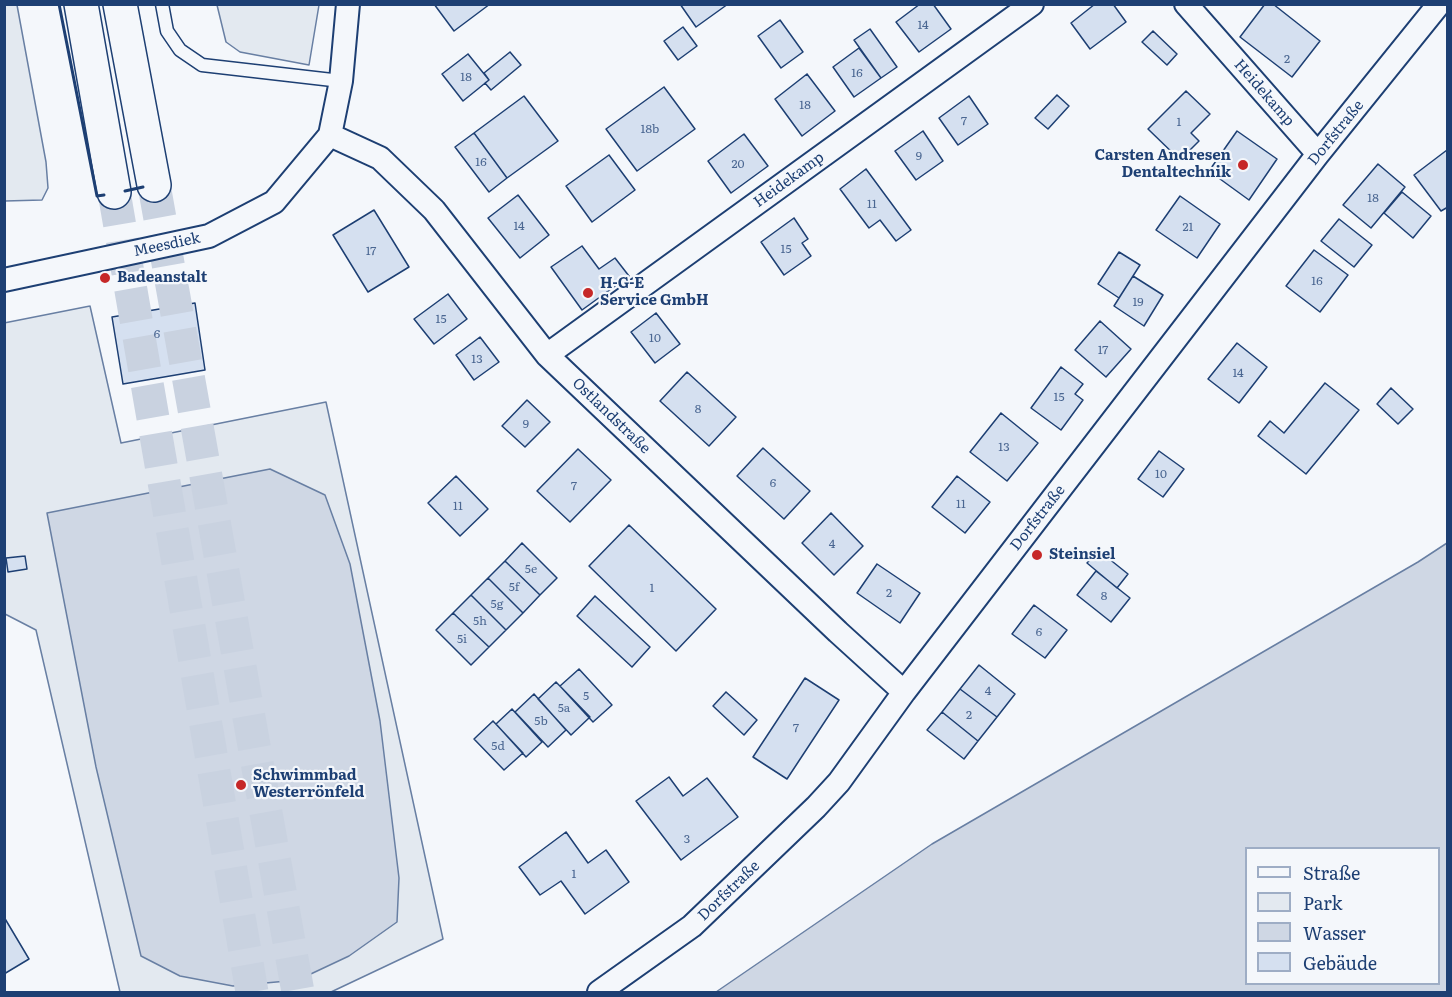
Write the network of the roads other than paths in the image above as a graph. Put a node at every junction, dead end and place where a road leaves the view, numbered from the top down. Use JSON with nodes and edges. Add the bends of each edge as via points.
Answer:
{"nodes":[{"id":1,"x":81,"y":4,"type":"edge"},
{"id":2,"x":120,"y":4,"type":"edge"},
{"id":3,"x":162,"y":4,"type":"edge"},
{"id":4,"x":348,"y":4,"type":"edge"},
{"id":5,"x":1032,"y":4,"type":"edge"},
{"id":6,"x":1186,"y":4,"type":"edge"},
{"id":7,"x":1439,"y":4,"type":"edge"},
{"id":8,"x":341,"y":81,"type":"junction"},
{"id":9,"x":330,"y":135,"type":"junction"},
{"id":10,"x":1318,"y":154,"type":"junction"},
{"id":11,"x":154,"y":185,"type":"tunnel mouth"},
{"id":12,"x":114,"y":192,"type":"tunnel mouth"},
{"id":13,"x":4,"y":280,"type":"edge"},
{"id":14,"x":547,"y":355,"type":"junction"},
{"id":15,"x":904,"y":692,"type":"junction"},
{"id":16,"x":599,"y":993,"type":"edge"}],
"edges":[{"from":1,"to":12,"type":"highway"},
{"from":2,"to":11,"type":"highway"},
{"from":3,"to":8,"type":"lane","via":[[167,31],[180,50],[202,64]]},
{"from":4,"to":8,"type":"street"},
{"from":5,"to":14,"type":"street","name":"Heidekamp"},
{"from":6,"to":10,"type":"street","name":"Heidekamp"},
{"from":7,"to":10,"type":"street","name":"Dorfstraße"},
{"from":8,"to":9,"type":"street"},
{"from":9,"to":13,"type":"street","name":"Meesdiek","via":[[274,202],[209,236]]},
{"from":9,"to":14,"type":"street","name":"Ostlandstraße","via":[[381,158],[434,210]]},
{"from":10,"to":15,"type":"street","name":"Dorfstraße"},
{"from":14,"to":15,"type":"street","name":"Ostlandstraße"},
{"from":15,"to":16,"type":"street","name":"Dorfstraße","via":[[839,782],[816,807],[692,926]]}]}
